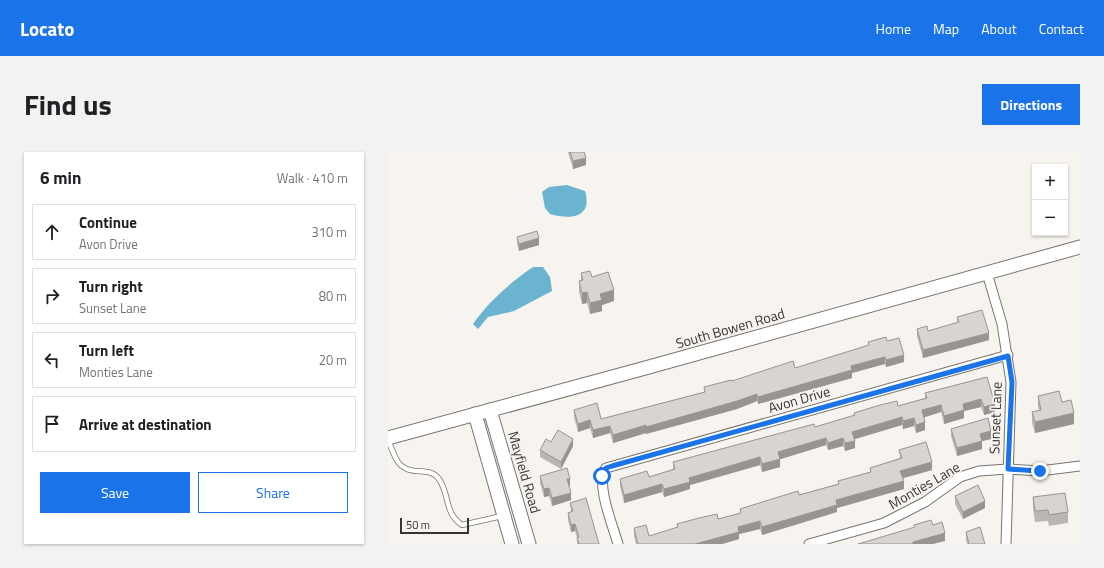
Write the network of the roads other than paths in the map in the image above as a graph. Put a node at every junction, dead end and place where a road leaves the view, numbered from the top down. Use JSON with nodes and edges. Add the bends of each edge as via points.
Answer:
{"nodes":[{"id":1,"x":1080,"y":247,"type":"edge"},
{"id":2,"x":988,"y":272,"type":"junction"},
{"id":3,"x":1008,"y":356,"type":"junction"},
{"id":4,"x":490,"y":410,"type":"junction"},
{"id":5,"x":475,"y":414,"type":"junction"},
{"id":6,"x":388,"y":439,"type":"edge"},
{"id":7,"x":1080,"y":466,"type":"edge"},
{"id":8,"x":1008,"y":469,"type":"junction"},
{"id":9,"x":504,"y":516,"type":"junction"},
{"id":10,"x":512,"y":544,"type":"edge"},
{"id":11,"x":529,"y":544,"type":"edge"},
{"id":12,"x":618,"y":544,"type":"edge"},
{"id":13,"x":809,"y":544,"type":"edge"},
{"id":14,"x":1006,"y":544,"type":"edge"}],
"edges":[{"from":1,"to":2,"type":"main road","name":"South Bowen Road"},
{"from":2,"to":3,"type":"street","name":"Sunset Lane"},
{"from":2,"to":4,"type":"main road","name":"South Bowen Road"},
{"from":3,"to":8,"type":"street","name":"Sunset Lane","via":[[1012,382]]},
{"from":3,"to":12,"type":"street","name":"Avon Drive","via":[[606,468],[602,476],[603,490]]},
{"from":4,"to":5,"type":"main road","name":"South Bowen Road"},
{"from":4,"to":11,"type":"main road","name":"Mayfield Road"},
{"from":5,"to":6,"type":"main road","name":"South Bowen Road"},
{"from":5,"to":9,"type":"main road"},
{"from":6,"to":9,"type":"lane","via":[[399,463],[412,472],[428,471],[439,478],[453,519],[462,524]]},
{"from":7,"to":8,"type":"street","name":"Monties Lane","via":[[1040,471]]},
{"from":8,"to":13,"type":"street","name":"Monties Lane","via":[[979,471],[960,477],[925,502],[884,523]]},
{"from":8,"to":14,"type":"street","name":"Sunset Lane"},
{"from":9,"to":10,"type":"main road"}]}
